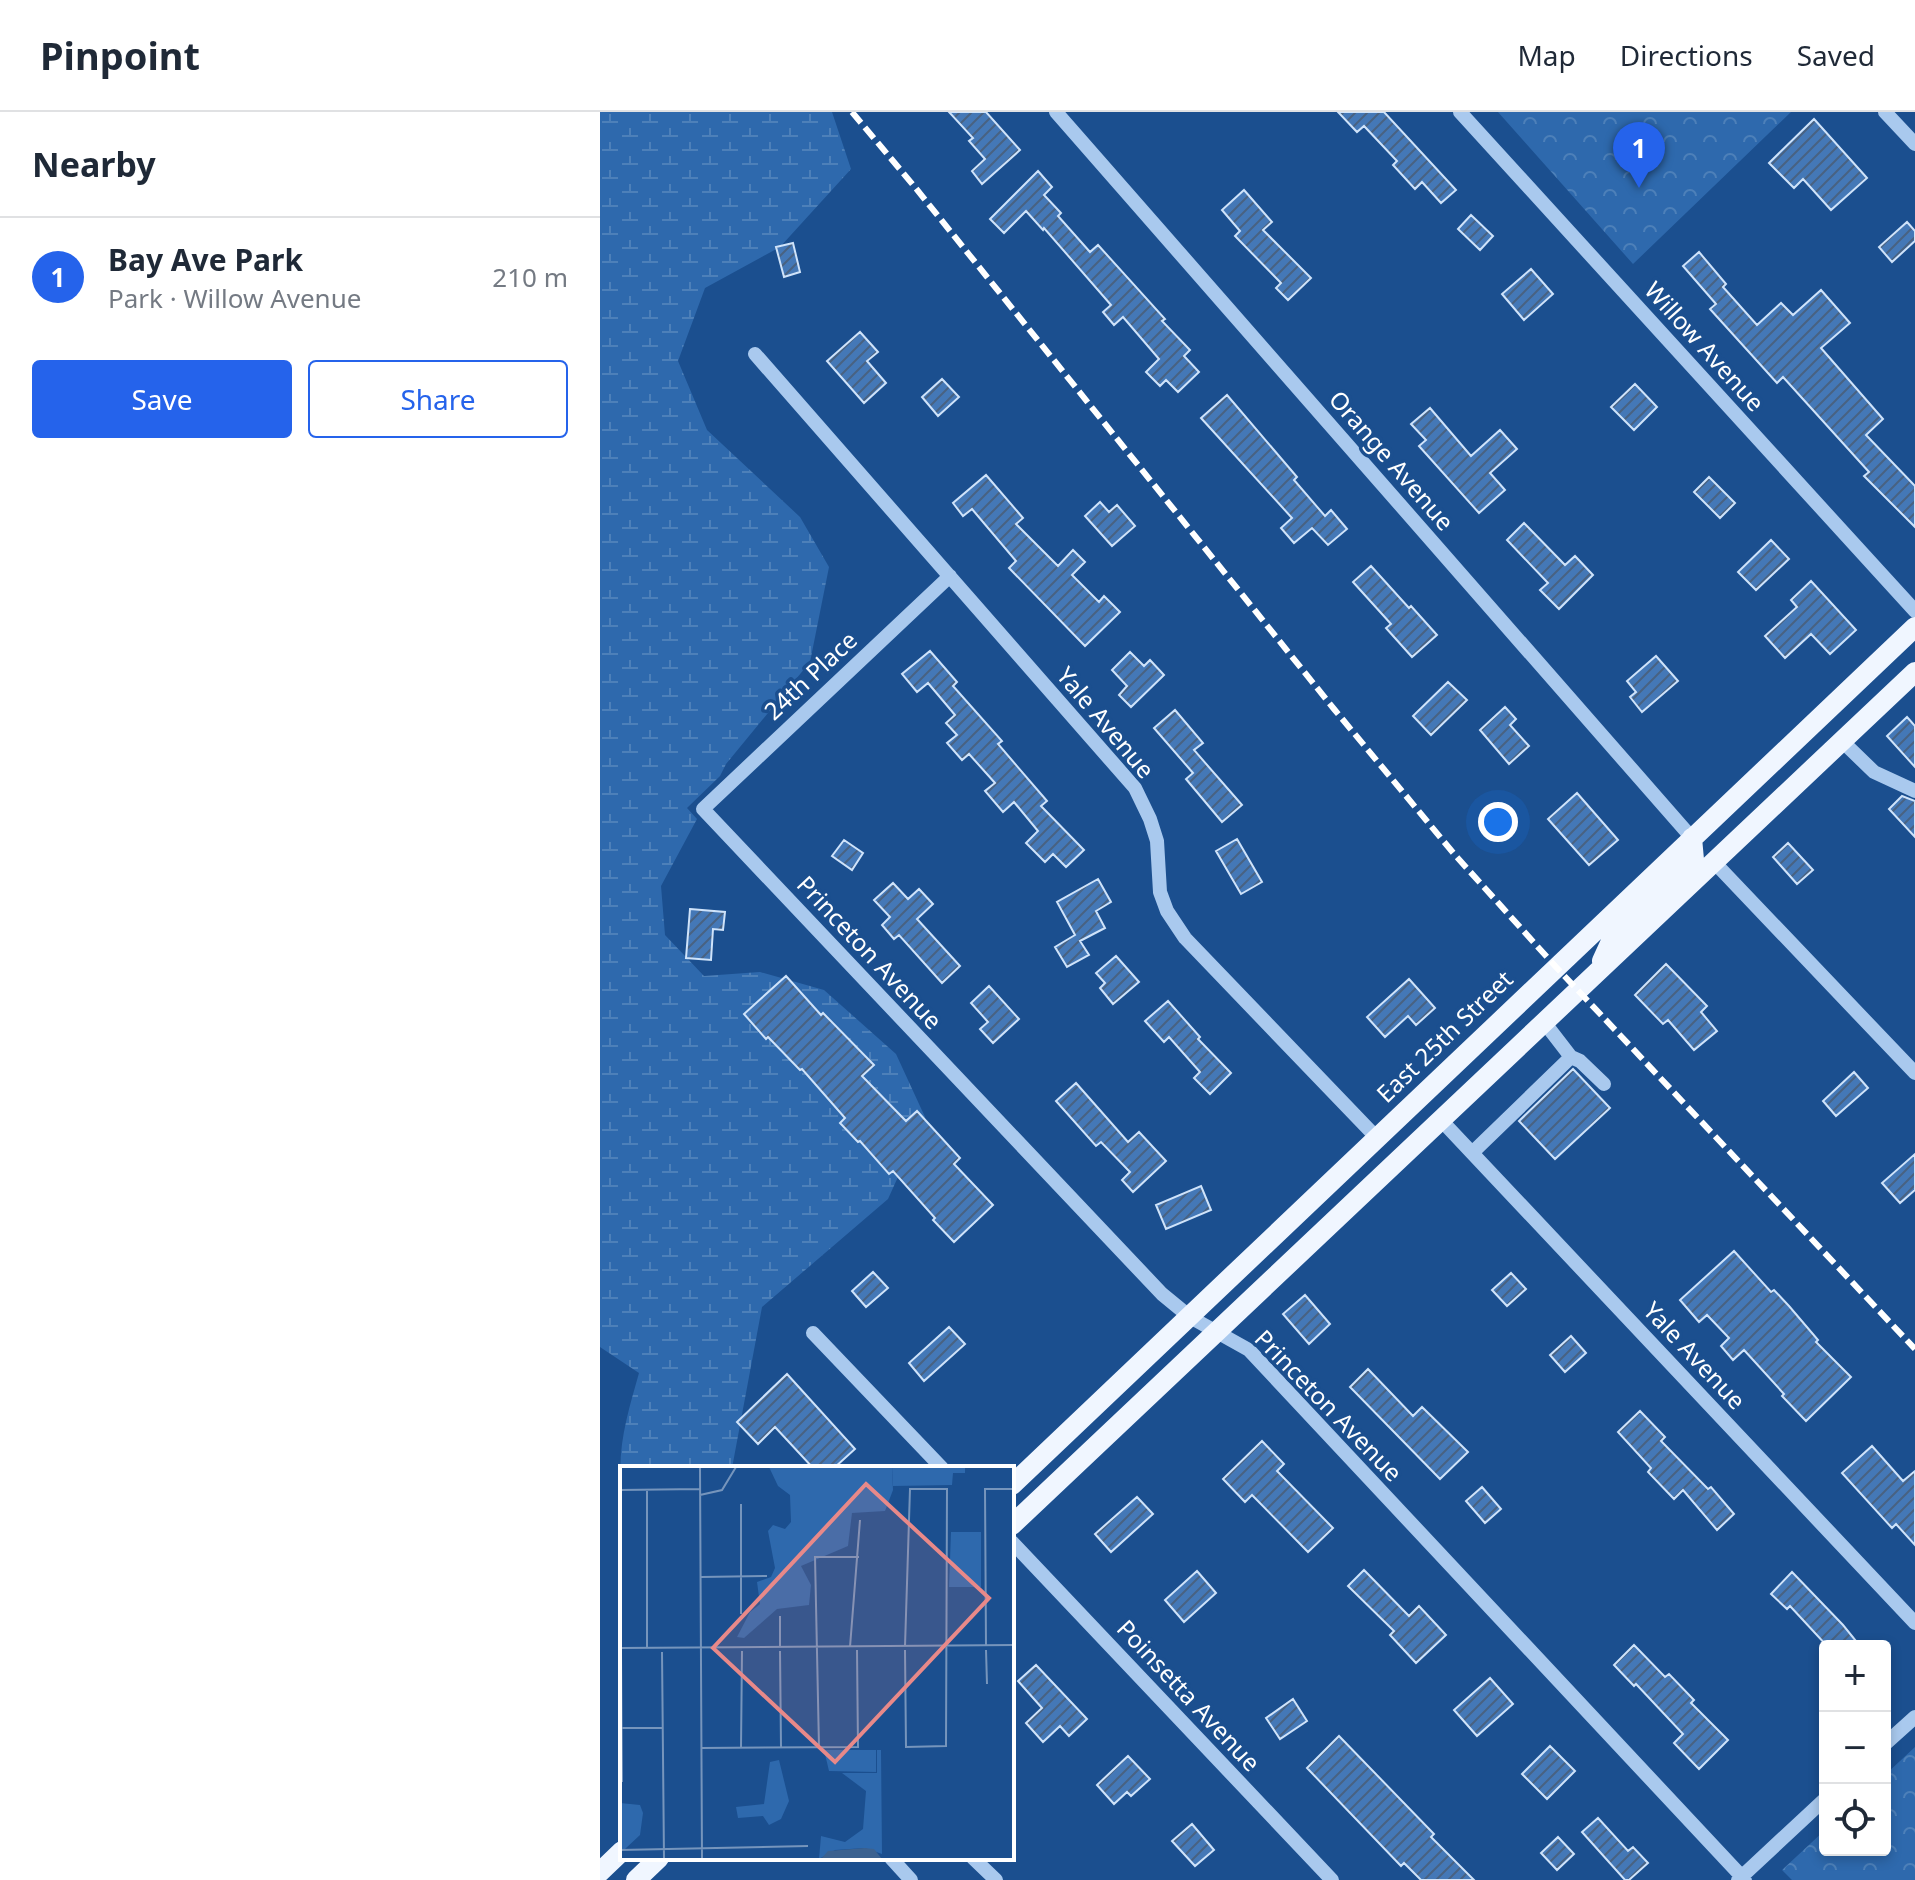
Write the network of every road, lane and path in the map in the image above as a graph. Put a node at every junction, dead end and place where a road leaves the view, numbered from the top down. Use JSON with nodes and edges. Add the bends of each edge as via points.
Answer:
{"nodes":[{"id":1,"x":1056,"y":112,"type":"edge"},
{"id":2,"x":1460,"y":112,"type":"edge"},
{"id":3,"x":1885,"y":112,"type":"edge"},
{"id":4,"x":1915,"y":144,"type":"edge"},
{"id":5,"x":755,"y":354,"type":"dead end"},
{"id":6,"x":950,"y":576,"type":"junction"},
{"id":7,"x":1915,"y":611,"type":"edge"},
{"id":8,"x":1915,"y":627,"type":"edge"},
{"id":9,"x":1915,"y":672,"type":"edge"},
{"id":10,"x":1842,"y":741,"type":"junction"},
{"id":11,"x":1915,"y":791,"type":"edge"},
{"id":12,"x":703,"y":809,"type":"joint"},
{"id":13,"x":1692,"y":838,"type":"junction"},
{"id":14,"x":1714,"y":862,"type":"junction"},
{"id":15,"x":1598,"y":971,"type":"junction"},
{"id":16,"x":1544,"y":1022,"type":"junction"},
{"id":17,"x":1571,"y":1057,"type":"junction"},
{"id":18,"x":1915,"y":1073,"type":"edge"},
{"id":19,"x":1604,"y":1084,"type":"dead end"},
{"id":20,"x":1441,"y":1120,"type":"junction"},
{"id":21,"x":1377,"y":1138,"type":"junction"},
{"id":22,"x":1472,"y":1153,"type":"junction"},
{"id":23,"x":1190,"y":1317,"type":"junction"},
{"id":24,"x":1216,"y":1332,"type":"junction"},
{"id":25,"x":813,"y":1333,"type":"dead end"},
{"id":26,"x":940,"y":1466,"type":"edge"},
{"id":27,"x":1014,"y":1483,"type":"edge"},
{"id":28,"x":1014,"y":1523,"type":"edge"},
{"id":29,"x":1014,"y":1544,"type":"edge"},
{"id":30,"x":1915,"y":1623,"type":"edge"},
{"id":31,"x":1915,"y":1717,"type":"edge"},
{"id":32,"x":1891,"y":1739,"type":"edge"},
{"id":33,"x":1819,"y":1805,"type":"edge"},
{"id":34,"x":620,"y":1853,"type":"edge"},
{"id":35,"x":657,"y":1860,"type":"edge"},
{"id":36,"x":893,"y":1860,"type":"edge"},
{"id":37,"x":975,"y":1860,"type":"edge"},
{"id":38,"x":600,"y":1872,"type":"edge"},
{"id":39,"x":1741,"y":1879,"type":"edge"},
{"id":40,"x":636,"y":1880,"type":"edge"},
{"id":41,"x":911,"y":1880,"type":"edge"},
{"id":42,"x":996,"y":1880,"type":"edge"},
{"id":43,"x":1332,"y":1880,"type":"edge"}],
"edges":[{"from":1,"to":13,"type":"street","name":"Orange Avenue"},
{"from":2,"to":7,"type":"street","name":"Willow Avenue"},
{"from":3,"to":4,"type":"street"},
{"from":5,"to":6,"type":"street","name":"Yale Avenue"},
{"from":6,"to":12,"type":"street","name":"24th Place"},
{"from":6,"to":21,"type":"street","name":"Yale Avenue","via":[[1135,788],[1157,841],[1160,892],[1185,938]]},
{"from":8,"to":13,"type":"main road","name":"East 25th Street"},
{"from":9,"to":10,"type":"main road"},
{"from":10,"to":11,"type":"street","via":[[1874,772]]},
{"from":10,"to":14,"type":"main road"},
{"from":12,"to":23,"type":"street","name":"Princeton Avenue","via":[[1151,1283]]},
{"from":13,"to":15,"type":"main road","via":[[1694,860],[1613,937]]},
{"from":13,"to":21,"type":"main road","name":"East 25th Street"},
{"from":14,"to":15,"type":"main road"},
{"from":14,"to":18,"type":"street"},
{"from":15,"to":16,"type":"main road"},
{"from":16,"to":17,"type":"street"},
{"from":16,"to":20,"type":"main road"},
{"from":17,"to":19,"type":"street"},
{"from":17,"to":22,"type":"street"},
{"from":20,"to":22,"type":"street","name":"Yale Avenue"},
{"from":20,"to":24,"type":"main road"},
{"from":21,"to":23,"type":"main road","name":"East 25th Street"},
{"from":22,"to":30,"type":"street","name":"Yale Avenue"},
{"from":23,"to":24,"type":"street","name":"Princeton Avenue"},
{"from":23,"to":27,"type":"main road","name":"East 25th Street"},
{"from":24,"to":28,"type":"main road"},
{"from":24,"to":39,"type":"street","name":"Princeton Avenue","via":[[1249,1350]]},
{"from":25,"to":26,"type":"street"},
{"from":29,"to":43,"type":"street","name":"Poinsetta Avenue"},
{"from":31,"to":32,"type":"street"},
{"from":33,"to":39,"type":"street"},
{"from":34,"to":38,"type":"main road"},
{"from":35,"to":40,"type":"main road"},
{"from":36,"to":41,"type":"street"},
{"from":37,"to":42,"type":"street"}]}
